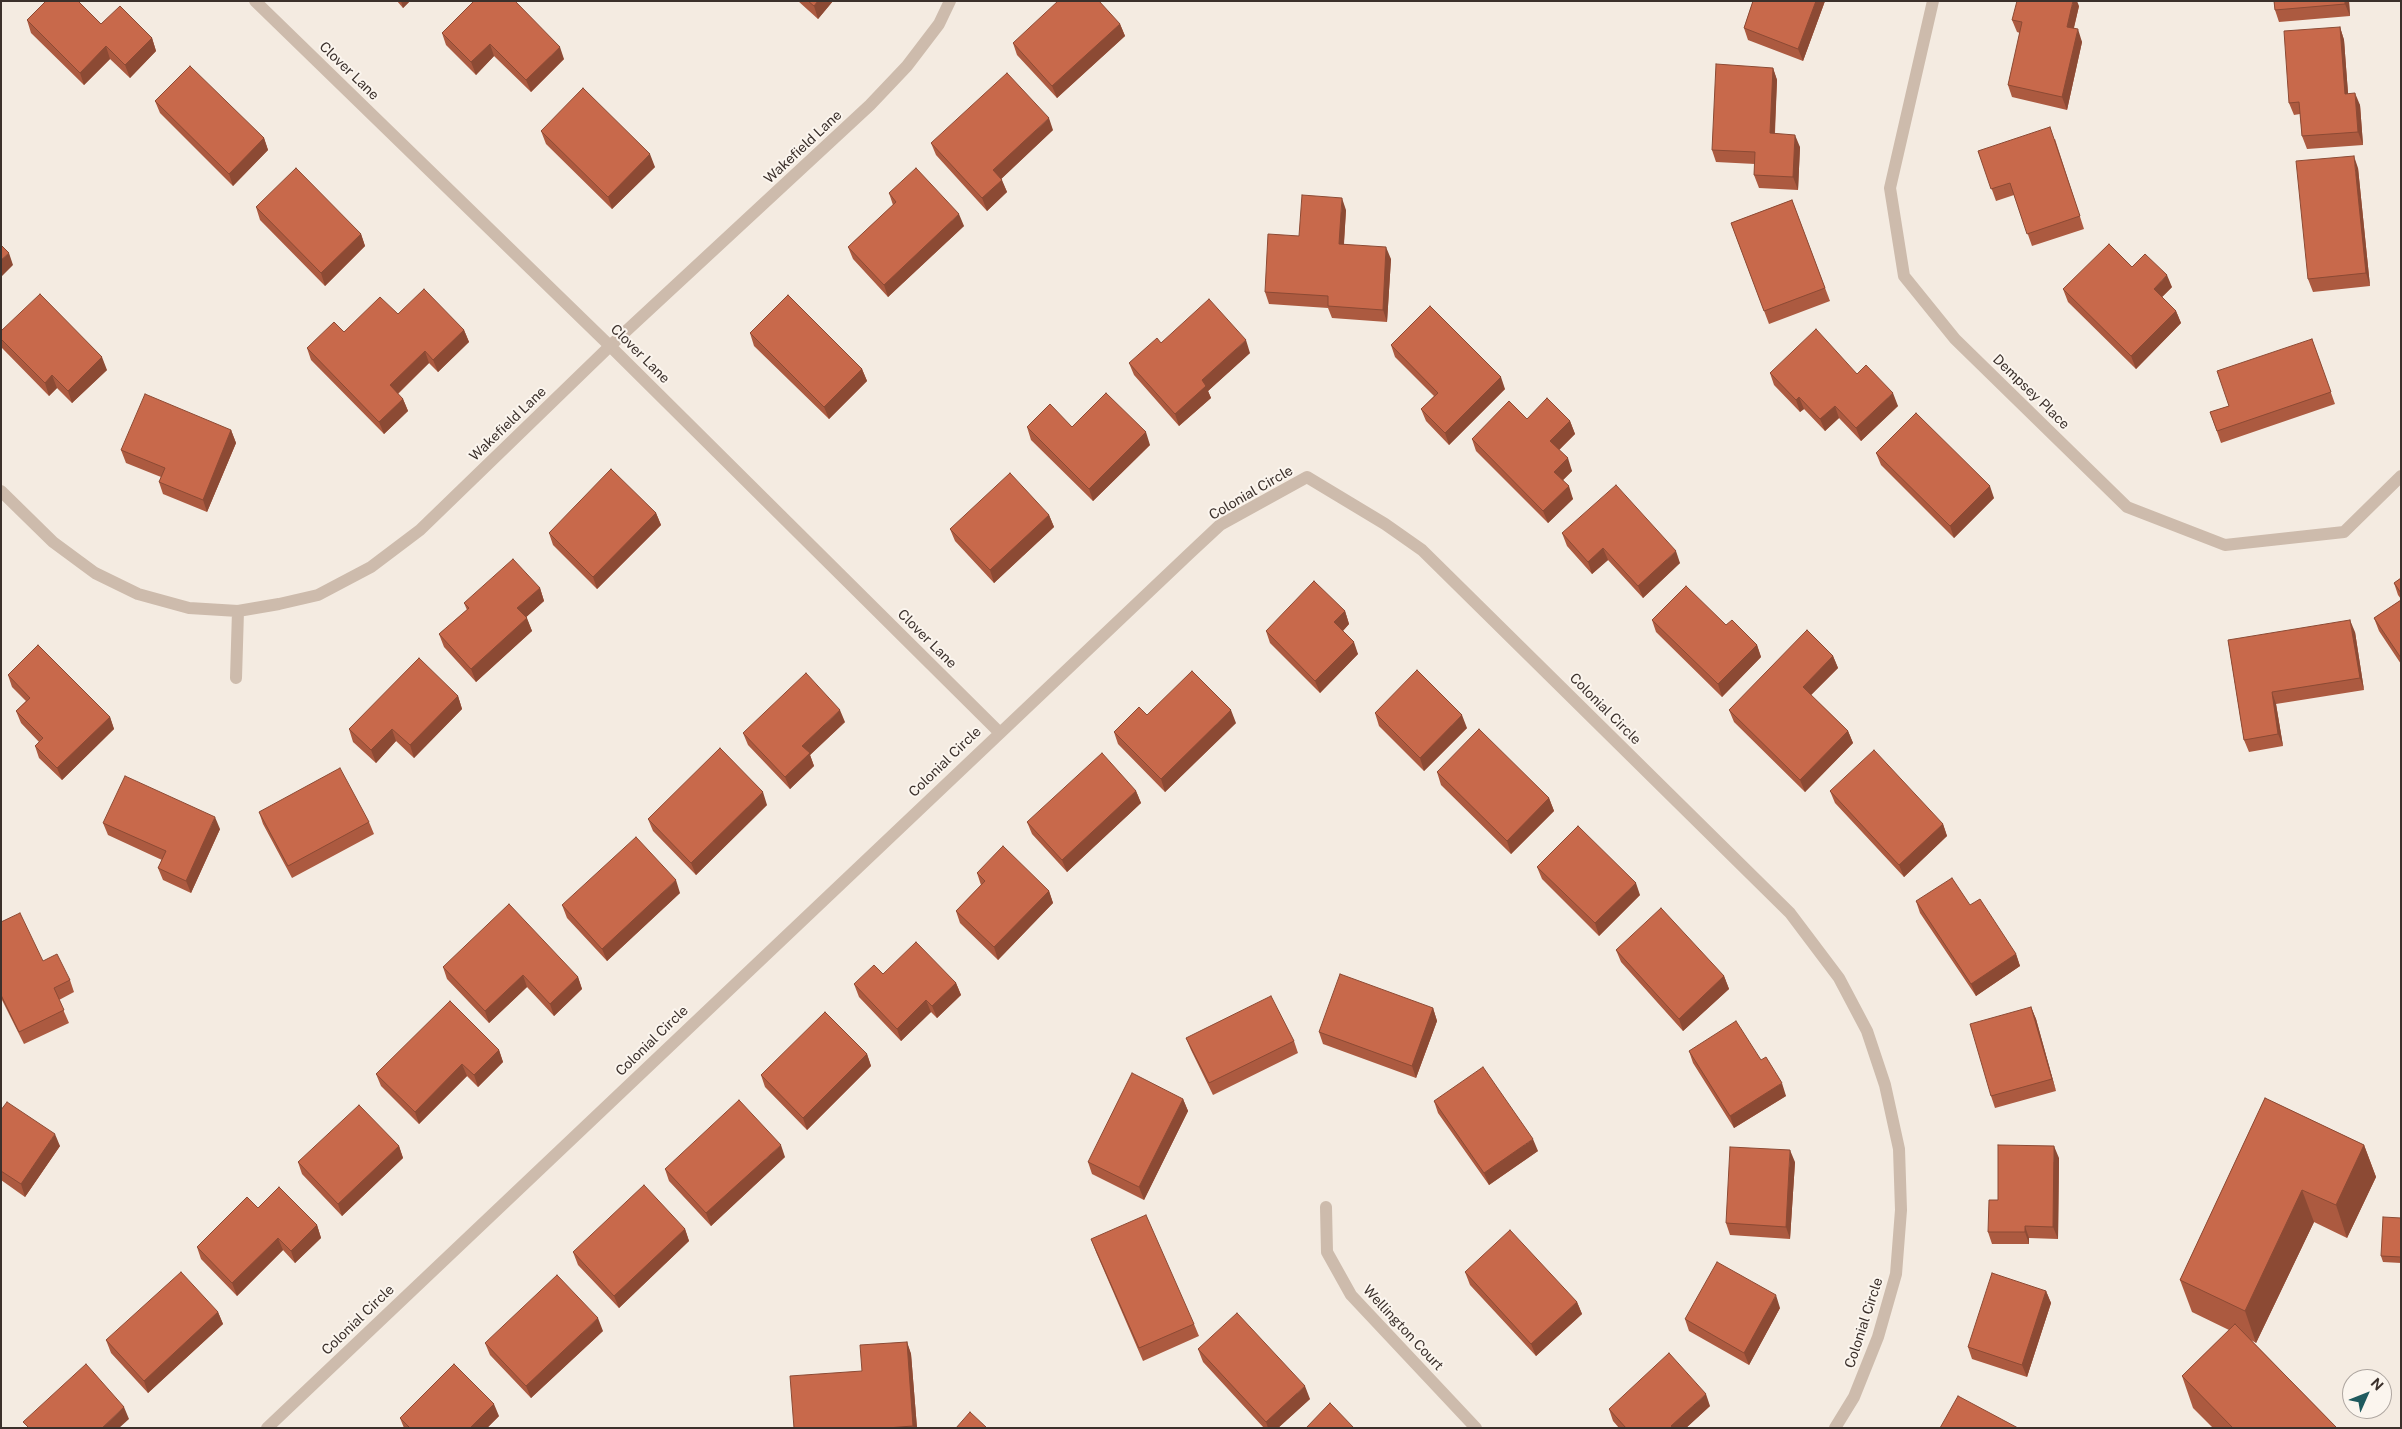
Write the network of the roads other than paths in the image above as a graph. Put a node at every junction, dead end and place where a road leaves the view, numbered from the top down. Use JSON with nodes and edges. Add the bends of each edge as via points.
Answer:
{"nodes":[{"id":1,"x":255,"y":1,"type":"edge"},
{"id":2,"x":950,"y":1,"type":"edge"},
{"id":3,"x":1933,"y":1,"type":"edge"},
{"id":4,"x":610,"y":346,"type":"junction"},
{"id":5,"x":2401,"y":476,"type":"edge"},
{"id":6,"x":1,"y":491,"type":"edge"},
{"id":7,"x":238,"y":611,"type":"junction"},
{"id":8,"x":236,"y":678,"type":"dead end"},
{"id":9,"x":999,"y":732,"type":"junction"},
{"id":10,"x":1326,"y":1207,"type":"dead end"},
{"id":11,"x":267,"y":1428,"type":"edge"},
{"id":12,"x":1476,"y":1428,"type":"edge"},
{"id":13,"x":1835,"y":1428,"type":"edge"}],
"edges":[{"from":1,"to":4,"type":"street","name":"Clover Lane"},
{"from":2,"to":4,"type":"street","name":"Wakefield Lane","via":[[939,24],[908,66],[870,105]]},
{"from":3,"to":5,"type":"street","name":"Dempsey Place","via":[[1890,188],[1904,276],[1954,339],[2127,507],[2224,545],[2344,532]]},
{"from":4,"to":7,"type":"street","name":"Wakefield Lane","via":[[420,530],[371,567],[318,595]]},
{"from":4,"to":9,"type":"street","name":"Clover Lane"},
{"from":6,"to":7,"type":"street","name":"Wakefield Lane","via":[[53,542],[103,577],[138,594],[189,608]]},
{"from":7,"to":8,"type":"street"},
{"from":9,"to":11,"type":"street","name":"Colonial Circle"},
{"from":9,"to":13,"type":"street","name":"Colonial Circle","via":[[1220,526],[1307,477],[1422,550],[1790,913],[1839,978],[1867,1032],[1885,1085],[1899,1149],[1902,1210],[1896,1274],[1878,1337],[1854,1397]]},
{"from":10,"to":12,"type":"street","name":"Wellington Court","via":[[1327,1252],[1350,1295]]}]}
